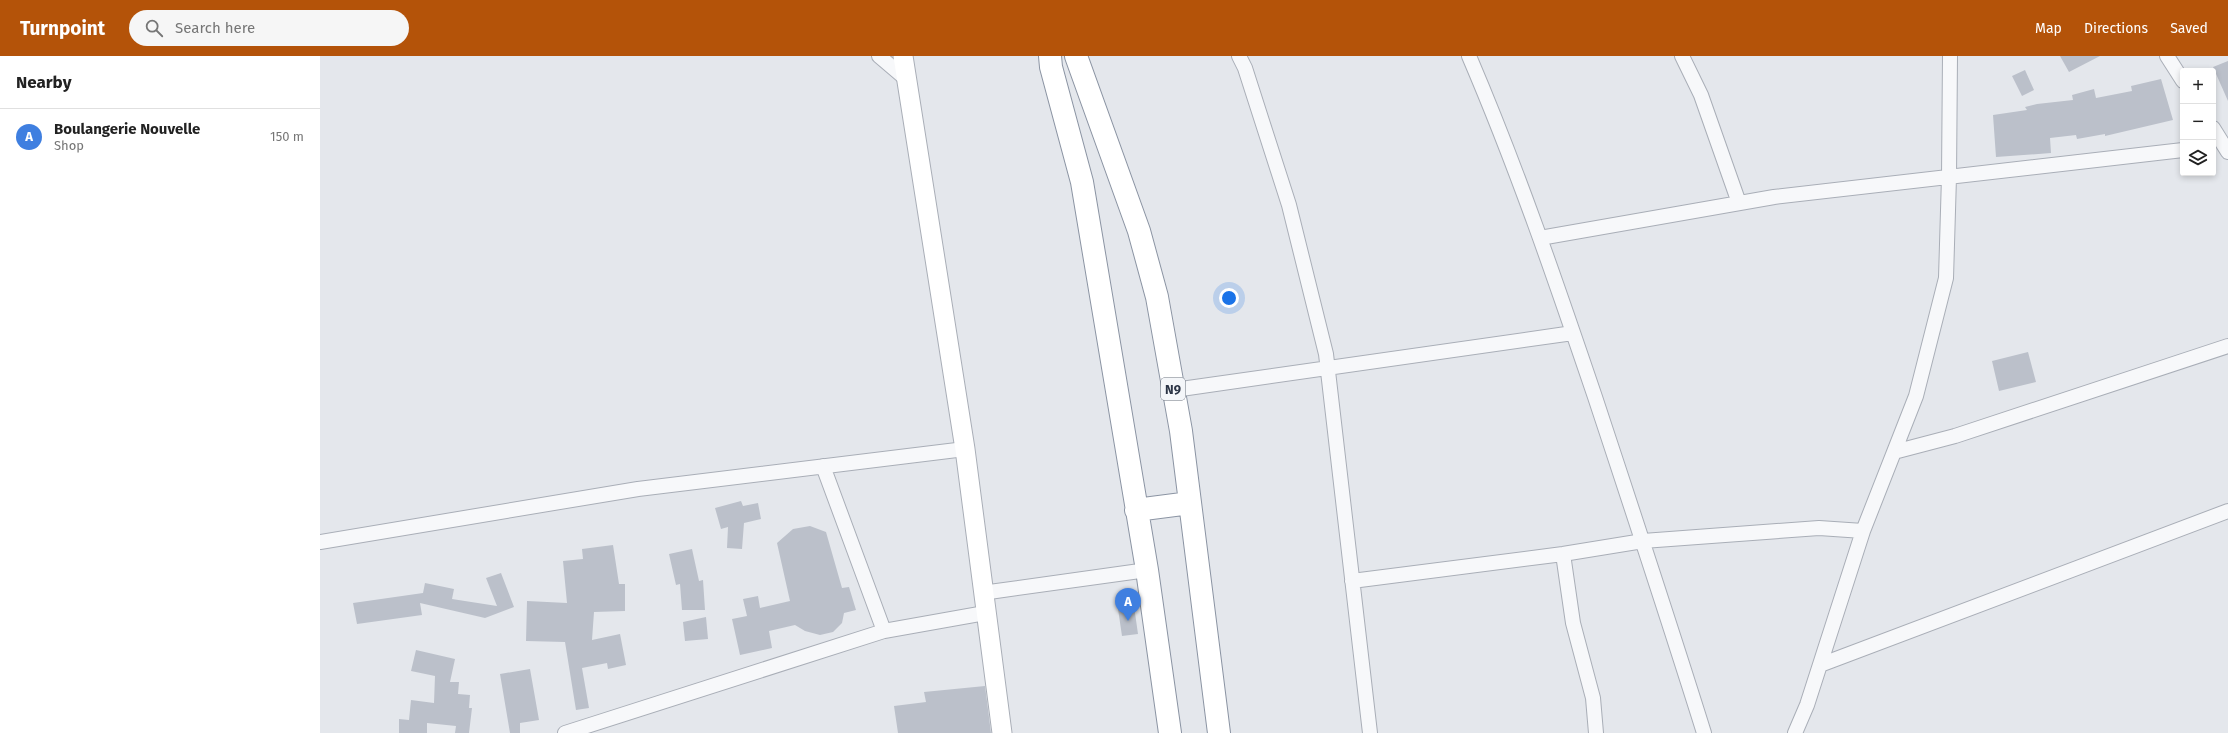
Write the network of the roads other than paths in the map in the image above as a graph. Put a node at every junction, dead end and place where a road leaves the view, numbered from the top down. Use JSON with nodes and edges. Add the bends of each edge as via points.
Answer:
{"nodes":[{"id":1,"x":879,"y":56,"type":"edge"},
{"id":2,"x":903,"y":56,"type":"edge"},
{"id":3,"x":1076,"y":56,"type":"edge"},
{"id":4,"x":1239,"y":56,"type":"edge"},
{"id":5,"x":1469,"y":56,"type":"edge"},
{"id":6,"x":1682,"y":56,"type":"edge"},
{"id":7,"x":1950,"y":56,"type":"edge"},
{"id":8,"x":2167,"y":56,"type":"edge"},
{"id":9,"x":1051,"y":61,"type":"edge"},
{"id":10,"x":2180,"y":76,"type":"edge"},
{"id":11,"x":906,"y":79,"type":"junction"},
{"id":12,"x":2216,"y":134,"type":"edge"},
{"id":13,"x":2223,"y":147,"type":"edge"},
{"id":14,"x":2180,"y":150,"type":"edge"},
{"id":15,"x":1949,"y":177,"type":"junction"},
{"id":16,"x":1739,"y":203,"type":"junction"},
{"id":17,"x":1540,"y":238,"type":"junction"},
{"id":18,"x":1573,"y":332,"type":"junction"},
{"id":19,"x":2228,"y":346,"type":"edge"},
{"id":20,"x":1328,"y":368,"type":"junction"},
{"id":21,"x":1174,"y":390,"type":"junction"},
{"id":22,"x":964,"y":449,"type":"junction"},
{"id":23,"x":1894,"y":452,"type":"junction"},
{"id":24,"x":824,"y":466,"type":"junction"},
{"id":25,"x":1190,"y":503,"type":"junction"},
{"id":26,"x":1136,"y":510,"type":"junction"},
{"id":27,"x":2228,"y":511,"type":"edge"},
{"id":28,"x":1863,"y":531,"type":"junction"},
{"id":29,"x":1643,"y":541,"type":"junction"},
{"id":30,"x":320,"y":542,"type":"edge"},
{"id":31,"x":1563,"y":554,"type":"junction"},
{"id":32,"x":1147,"y":570,"type":"junction"},
{"id":33,"x":1352,"y":580,"type":"junction"},
{"id":34,"x":982,"y":594,"type":"junction"},
{"id":35,"x":985,"y":613,"type":"junction"},
{"id":36,"x":884,"y":631,"type":"junction"},
{"id":37,"x":1820,"y":665,"type":"junction"},
{"id":38,"x":565,"y":733,"type":"edge"},
{"id":39,"x":1002,"y":733,"type":"edge"},
{"id":40,"x":1170,"y":733,"type":"edge"},
{"id":41,"x":1219,"y":733,"type":"edge"},
{"id":42,"x":1370,"y":733,"type":"edge"},
{"id":43,"x":1596,"y":733,"type":"edge"},
{"id":44,"x":1704,"y":733,"type":"edge"},
{"id":45,"x":1795,"y":733,"type":"edge"}],
"edges":[{"from":1,"to":11,"type":"street"},
{"from":2,"to":11,"type":"street"},
{"from":3,"to":9,"type":"street"},
{"from":3,"to":21,"type":"highway","number":"N9","via":[[1139,231],[1157,297]]},
{"from":4,"to":20,"type":"street","via":[[1289,205]]},
{"from":5,"to":17,"type":"street","via":[[1499,127]]},
{"from":6,"to":16,"type":"street","via":[[1701,95]]},
{"from":7,"to":15,"type":"street"},
{"from":8,"to":10,"type":"street"},
{"from":9,"to":26,"type":"highway","via":[[1082,182]]},
{"from":11,"to":22,"type":"street"},
{"from":12,"to":13,"type":"street"},
{"from":14,"to":15,"type":"street"},
{"from":15,"to":16,"type":"street"},
{"from":15,"to":23,"type":"street","via":[[1946,278],[1916,396]]},
{"from":16,"to":17,"type":"street"},
{"from":17,"to":18,"type":"street"},
{"from":18,"to":20,"type":"street"},
{"from":18,"to":29,"type":"street"},
{"from":19,"to":23,"type":"street","via":[[1954,436]]},
{"from":20,"to":21,"type":"street"},
{"from":20,"to":33,"type":"street"},
{"from":21,"to":25,"type":"highway","number":"N9"},
{"from":22,"to":24,"type":"street"},
{"from":22,"to":34,"type":"street"},
{"from":23,"to":28,"type":"street"},
{"from":24,"to":30,"type":"street","via":[[638,490]]},
{"from":24,"to":36,"type":"street"},
{"from":25,"to":26,"type":"highway"},
{"from":25,"to":41,"type":"highway","number":"N9"},
{"from":26,"to":32,"type":"highway"},
{"from":27,"to":37,"type":"street"},
{"from":28,"to":29,"type":"street","via":[[1819,528]]},
{"from":28,"to":37,"type":"street"},
{"from":29,"to":31,"type":"street"},
{"from":29,"to":44,"type":"street"},
{"from":31,"to":33,"type":"street"},
{"from":31,"to":43,"type":"street","via":[[1573,623],[1592,698]]},
{"from":32,"to":34,"type":"street"},
{"from":32,"to":40,"type":"highway"},
{"from":33,"to":42,"type":"street"},
{"from":34,"to":35,"type":"street"},
{"from":35,"to":36,"type":"street"},
{"from":35,"to":39,"type":"street"},
{"from":36,"to":38,"type":"street"},
{"from":37,"to":45,"type":"street"}]}
